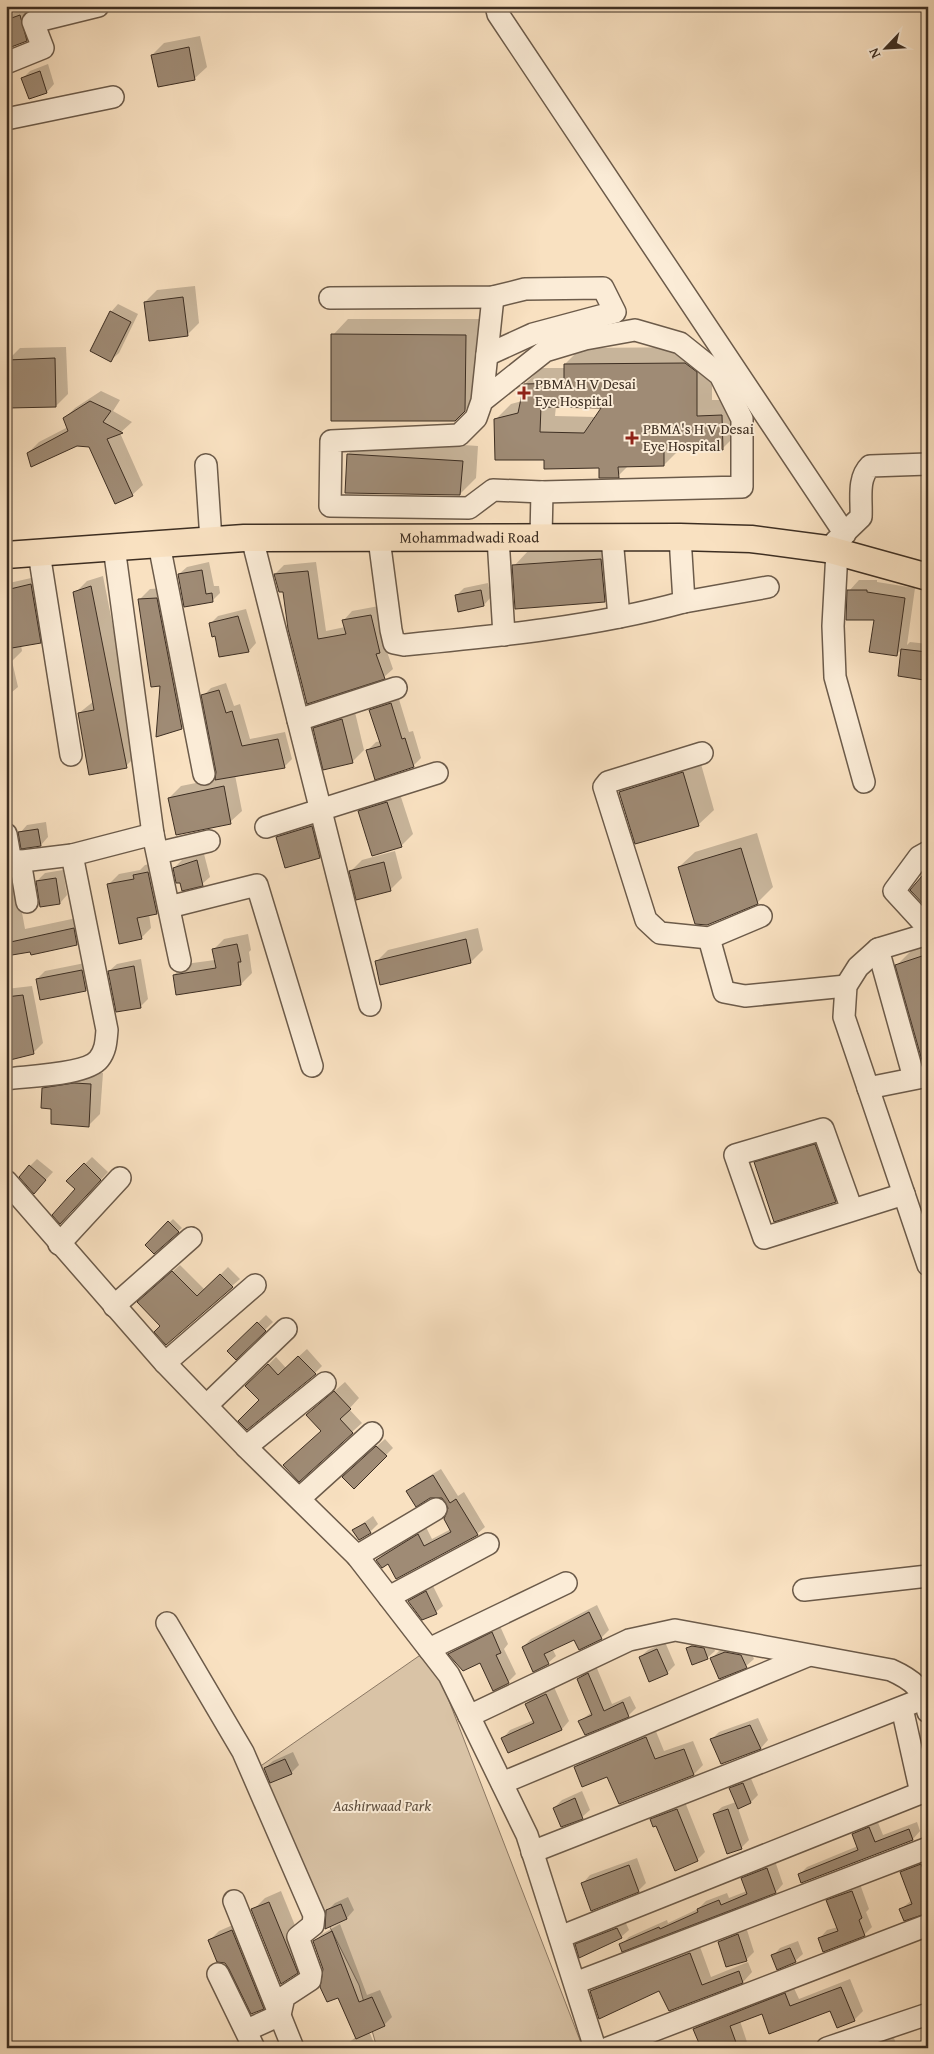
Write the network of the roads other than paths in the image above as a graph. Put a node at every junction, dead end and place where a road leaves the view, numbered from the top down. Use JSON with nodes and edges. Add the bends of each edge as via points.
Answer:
{"nodes":[{"id":1,"x":98,"y":6,"type":"edge"},
{"id":2,"x":496,"y":6,"type":"edge"},
{"id":3,"x":32,"y":14,"type":"edge"},
{"id":4,"x":6,"y":63,"type":"edge"},
{"id":5,"x":113,"y":97,"type":"dead end"},
{"id":6,"x":6,"y":119,"type":"edge"},
{"id":7,"x":493,"y":297,"type":"junction"},
{"id":8,"x":330,"y":298,"type":"dead end"},
{"id":9,"x":487,"y":355,"type":"junction"},
{"id":10,"x":482,"y":400,"type":"junction"},
{"id":11,"x":928,"y":464,"type":"edge"},
{"id":12,"x":206,"y":466,"type":"dead end"},
{"id":13,"x":542,"y":492,"type":"junction"},
{"id":14,"x":330,"y":506,"type":"junction"},
{"id":15,"x":541,"y":537,"type":"junction"},
{"id":16,"x":680,"y":537,"type":"junction"},
{"id":17,"x":252,"y":538,"type":"junction"},
{"id":18,"x":331,"y":538,"type":"junction"},
{"id":19,"x":498,"y":538,"type":"junction"},
{"id":20,"x":612,"y":538,"type":"junction"},
{"id":21,"x":379,"y":539,"type":"junction"},
{"id":22,"x":211,"y":540,"type":"junction"},
{"id":23,"x":159,"y":544,"type":"junction"},
{"id":24,"x":836,"y":545,"type":"junction"},
{"id":25,"x":114,"y":547,"type":"junction"},
{"id":26,"x":39,"y":553,"type":"junction"},
{"id":27,"x":6,"y":555,"type":"edge"},
{"id":28,"x":928,"y":577,"type":"edge"},
{"id":29,"x":768,"y":587,"type":"dead end"},
{"id":30,"x":684,"y":602,"type":"junction"},
{"id":31,"x":618,"y":618,"type":"junction"},
{"id":32,"x":504,"y":635,"type":"junction"},
{"id":33,"x":396,"y":688,"type":"dead end"},
{"id":34,"x":298,"y":720,"type":"junction"},
{"id":35,"x":702,"y":753,"type":"dead end"},
{"id":36,"x":72,"y":755,"type":"dead end"},
{"id":37,"x":437,"y":773,"type":"dead end"},
{"id":38,"x":204,"y":774,"type":"dead end"},
{"id":39,"x":864,"y":782,"type":"dead end"},
{"id":40,"x":321,"y":810,"type":"junction"},
{"id":41,"x":266,"y":828,"type":"dead end"},
{"id":42,"x":6,"y":834,"type":"edge"},
{"id":43,"x":209,"y":841,"type":"dead end"},
{"id":44,"x":156,"y":844,"type":"junction"},
{"id":45,"x":928,"y":852,"type":"edge"},
{"id":46,"x":72,"y":855,"type":"junction"},
{"id":47,"x":12,"y":862,"type":"edge"},
{"id":48,"x":27,"y":902,"type":"dead end"},
{"id":49,"x":169,"y":907,"type":"junction"},
{"id":50,"x":761,"y":916,"type":"dead end"},
{"id":51,"x":928,"y":928,"type":"edge"},
{"id":52,"x":928,"y":934,"type":"edge"},
{"id":53,"x":710,"y":942,"type":"junction"},
{"id":54,"x":878,"y":949,"type":"junction"},
{"id":55,"x":180,"y":960,"type":"dead end"},
{"id":56,"x":846,"y":986,"type":"junction"},
{"id":57,"x":370,"y":1005,"type":"dead end"},
{"id":58,"x":312,"y":1066,"type":"dead end"},
{"id":59,"x":921,"y":1077,"type":"edge"},
{"id":60,"x":6,"y":1079,"type":"edge"},
{"id":61,"x":868,"y":1088,"type":"junction"},
{"id":62,"x":120,"y":1178,"type":"dead end"},
{"id":63,"x":6,"y":1181,"type":"edge"},
{"id":64,"x":904,"y":1194,"type":"junction"},
{"id":65,"x":852,"y":1210,"type":"junction"},
{"id":66,"x":190,"y":1238,"type":"dead end"},
{"id":67,"x":59,"y":1244,"type":"junction"},
{"id":68,"x":928,"y":1266,"type":"edge"},
{"id":69,"x":256,"y":1285,"type":"dead end"},
{"id":70,"x":114,"y":1306,"type":"junction"},
{"id":71,"x":286,"y":1329,"type":"dead end"},
{"id":72,"x":165,"y":1363,"type":"junction"},
{"id":73,"x":325,"y":1383,"type":"dead end"},
{"id":74,"x":207,"y":1405,"type":"junction"},
{"id":75,"x":372,"y":1433,"type":"dead end"},
{"id":76,"x":246,"y":1447,"type":"junction"},
{"id":77,"x":300,"y":1498,"type":"junction"},
{"id":78,"x":436,"y":1509,"type":"dead end"},
{"id":79,"x":488,"y":1544,"type":"dead end"},
{"id":80,"x":356,"y":1556,"type":"junction"},
{"id":81,"x":928,"y":1576,"type":"edge"},
{"id":82,"x":566,"y":1583,"type":"dead end"},
{"id":83,"x":804,"y":1590,"type":"dead end"},
{"id":84,"x":388,"y":1597,"type":"junction"},
{"id":85,"x":167,"y":1623,"type":"dead end"},
{"id":86,"x":429,"y":1649,"type":"junction"},
{"id":87,"x":807,"y":1656,"type":"junction"},
{"id":88,"x":927,"y":1696,"type":"edge"},
{"id":89,"x":469,"y":1716,"type":"junction"},
{"id":90,"x":904,"y":1717,"type":"dead end"},
{"id":91,"x":502,"y":1784,"type":"junction"},
{"id":92,"x":924,"y":1792,"type":"edge"},
{"id":93,"x":928,"y":1848,"type":"edge"},
{"id":94,"x":532,"y":1852,"type":"junction"},
{"id":95,"x":234,"y":1901,"type":"dead end"},
{"id":96,"x":928,"y":1925,"type":"edge"},
{"id":97,"x":560,"y":1936,"type":"junction"},
{"id":98,"x":218,"y":1974,"type":"dead end"},
{"id":99,"x":575,"y":1983,"type":"junction"},
{"id":100,"x":928,"y":2014,"type":"edge"},
{"id":101,"x":280,"y":2015,"type":"junction"},
{"id":102,"x":250,"y":2039,"type":"edge"},
{"id":103,"x":293,"y":2048,"type":"edge"},
{"id":104,"x":595,"y":2048,"type":"edge"},
{"id":105,"x":608,"y":2048,"type":"edge"},
{"id":106,"x":827,"y":2048,"type":"edge"}],
"edges":[{"from":1,"to":3,"type":"street"},
{"from":2,"to":24,"type":"street","via":[[498,14]]},
{"from":3,"to":4,"type":"street","via":[[43,48]]},
{"from":5,"to":6,"type":"street"},
{"from":7,"to":8,"type":"street"},
{"from":7,"to":9,"type":"street"},
{"from":7,"to":9,"type":"street","via":[[525,289],[603,288],[615,312],[533,334]]},
{"from":9,"to":10,"type":"street"},
{"from":10,"to":13,"type":"street","via":[[545,351],[585,339],[635,330],[680,343],[720,375],[742,419],[742,488]]},
{"from":10,"to":14,"type":"street","via":[[476,418],[459,435],[331,441]]},
{"from":11,"to":24,"type":"street","via":[[870,466],[861,481],[861,517]]},
{"from":12,"to":22,"type":"street"},
{"from":13,"to":14,"type":"street","via":[[493,490],[468,508]]},
{"from":13,"to":15,"type":"street"},
{"from":14,"to":18,"type":"street"},
{"from":15,"to":19,"type":"main road","name":"Mohammadwadi Road"},
{"from":15,"to":20,"type":"main road","name":"Mohammadwadi Road"},
{"from":16,"to":20,"type":"main road","name":"Mohammadwadi Road"},
{"from":16,"to":24,"type":"main road","name":"Mohammadwadi Road","via":[[751,538]]},
{"from":16,"to":30,"type":"street"},
{"from":17,"to":18,"type":"main road","name":"Mohammadwadi Road"},
{"from":17,"to":22,"type":"main road","name":"Mohammadwadi Road"},
{"from":17,"to":34,"type":"street"},
{"from":18,"to":21,"type":"main road","name":"Mohammadwadi Road"},
{"from":19,"to":21,"type":"main road","name":"Mohammadwadi Road"},
{"from":19,"to":32,"type":"street"},
{"from":20,"to":31,"type":"street"},
{"from":21,"to":32,"type":"street","via":[[394,643],[404,645]]},
{"from":22,"to":23,"type":"main road","name":"Mohammadwadi Road"},
{"from":23,"to":25,"type":"main road","name":"Mohammadwadi Road"},
{"from":23,"to":38,"type":"street"},
{"from":24,"to":28,"type":"main road","name":"Mohammadwadi Road"},
{"from":24,"to":39,"type":"street","via":[[833,626],[836,677]]},
{"from":25,"to":26,"type":"main road","name":"Mohammadwadi Road"},
{"from":25,"to":44,"type":"street"},
{"from":26,"to":27,"type":"main road","name":"Mohammadwadi Road"},
{"from":26,"to":36,"type":"street"},
{"from":29,"to":30,"type":"street"},
{"from":30,"to":31,"type":"street"},
{"from":31,"to":32,"type":"street"},
{"from":33,"to":34,"type":"street"},
{"from":34,"to":40,"type":"street"},
{"from":35,"to":53,"type":"street","via":[[608,782],[604,787],[646,920],[660,933]]},
{"from":37,"to":40,"type":"street"},
{"from":40,"to":41,"type":"street"},
{"from":40,"to":57,"type":"street"},
{"from":42,"to":47,"type":"street"},
{"from":43,"to":44,"type":"street"},
{"from":44,"to":46,"type":"street"},
{"from":44,"to":49,"type":"street"},
{"from":45,"to":51,"type":"street","via":[[919,857],[894,891]]},
{"from":46,"to":47,"type":"street"},
{"from":46,"to":60,"type":"street","via":[[107,1030],[106,1048],[98,1061],[83,1069]]},
{"from":47,"to":48,"type":"street"},
{"from":49,"to":55,"type":"street"},
{"from":49,"to":58,"type":"street","via":[[257,885]]},
{"from":50,"to":53,"type":"street"},
{"from":52,"to":54,"type":"street"},
{"from":53,"to":56,"type":"street","via":[[724,992],[745,996]]},
{"from":54,"to":56,"type":"street","via":[[858,967]]},
{"from":54,"to":59,"type":"street"},
{"from":56,"to":61,"type":"street","via":[[844,1017]]},
{"from":59,"to":61,"type":"street"},
{"from":61,"to":64,"type":"street"},
{"from":62,"to":67,"type":"street"},
{"from":63,"to":67,"type":"street"},
{"from":64,"to":65,"type":"street"},
{"from":64,"to":68,"type":"street"},
{"from":65,"to":65,"type":"street","via":[[764,1238],[735,1155],[823,1129]]},
{"from":66,"to":70,"type":"street"},
{"from":67,"to":70,"type":"street"},
{"from":69,"to":72,"type":"street"},
{"from":70,"to":72,"type":"street"},
{"from":71,"to":74,"type":"street"},
{"from":72,"to":74,"type":"street"},
{"from":73,"to":76,"type":"street"},
{"from":74,"to":76,"type":"street"},
{"from":75,"to":77,"type":"street"},
{"from":76,"to":77,"type":"street"},
{"from":77,"to":80,"type":"street"},
{"from":78,"to":80,"type":"street"},
{"from":79,"to":84,"type":"street"},
{"from":80,"to":84,"type":"street"},
{"from":81,"to":83,"type":"street"},
{"from":82,"to":86,"type":"street"},
{"from":84,"to":86,"type":"street"},
{"from":85,"to":101,"type":"street","via":[[243,1752],[314,1915],[313,1925],[298,1937],[311,1973],[310,1980],[284,1997]]},
{"from":86,"to":89,"type":"street","via":[[449,1676]]},
{"from":87,"to":88,"type":"street","via":[[891,1670],[911,1679]]},
{"from":87,"to":89,"type":"street","via":[[675,1630],[629,1640]]},
{"from":87,"to":91,"type":"street"},
{"from":88,"to":94,"type":"street"},
{"from":89,"to":91,"type":"street"},
{"from":90,"to":92,"type":"street"},
{"from":91,"to":94,"type":"street"},
{"from":92,"to":97,"type":"street"},
{"from":93,"to":99,"type":"street"},
{"from":94,"to":97,"type":"street"},
{"from":95,"to":101,"type":"street"},
{"from":96,"to":105,"type":"street"},
{"from":97,"to":99,"type":"street"},
{"from":98,"to":102,"type":"street"},
{"from":99,"to":104,"type":"street"},
{"from":100,"to":106,"type":"street"},
{"from":101,"to":102,"type":"street"},
{"from":101,"to":103,"type":"street"}]}
